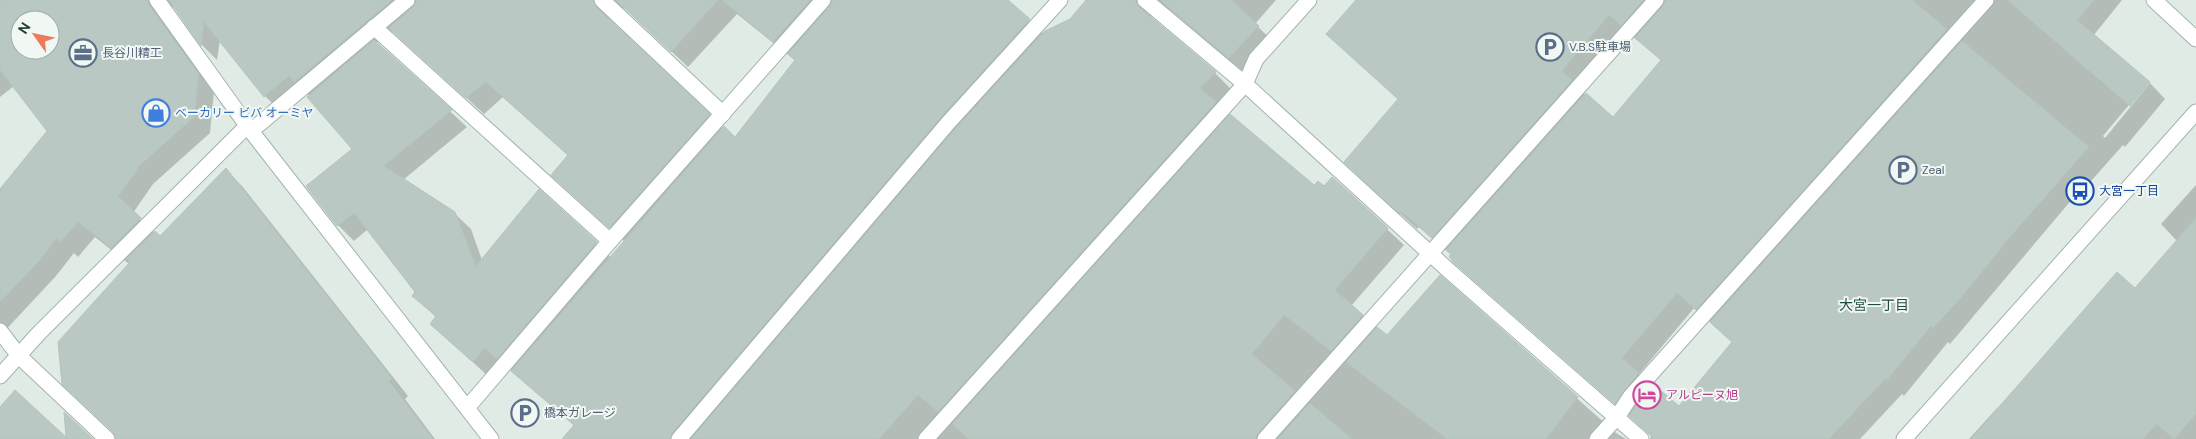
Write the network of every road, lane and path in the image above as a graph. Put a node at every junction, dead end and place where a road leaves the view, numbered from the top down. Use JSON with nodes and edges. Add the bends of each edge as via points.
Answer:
{"nodes":[{"id":1,"x":157,"y":0,"type":"edge"},
{"id":2,"x":407,"y":0,"type":"edge"},
{"id":3,"x":602,"y":0,"type":"edge"},
{"id":4,"x":823,"y":0,"type":"edge"},
{"id":5,"x":1060,"y":0,"type":"edge"},
{"id":6,"x":1145,"y":0,"type":"edge"},
{"id":7,"x":1309,"y":0,"type":"edge"},
{"id":8,"x":1656,"y":0,"type":"edge"},
{"id":9,"x":1986,"y":0,"type":"edge"},
{"id":10,"x":2154,"y":0,"type":"edge"},
{"id":11,"x":374,"y":28,"type":"junction"},
{"id":12,"x":2196,"y":38,"type":"edge"},
{"id":13,"x":1245,"y":84,"type":"junction"},
{"id":14,"x":2196,"y":112,"type":"edge"},
{"id":15,"x":723,"y":114,"type":"junction"},
{"id":16,"x":249,"y":128,"type":"junction"},
{"id":17,"x":610,"y":241,"type":"junction"},
{"id":18,"x":1431,"y":254,"type":"junction"},
{"id":19,"x":0,"y":332,"type":"edge"},
{"id":20,"x":19,"y":356,"type":"junction"},
{"id":21,"x":0,"y":376,"type":"edge"},
{"id":22,"x":467,"y":408,"type":"junction"},
{"id":23,"x":1617,"y":417,"type":"junction"},
{"id":24,"x":107,"y":439,"type":"edge"},
{"id":25,"x":491,"y":439,"type":"edge"},
{"id":26,"x":680,"y":439,"type":"edge"},
{"id":27,"x":926,"y":439,"type":"edge"},
{"id":28,"x":1265,"y":439,"type":"edge"},
{"id":29,"x":1597,"y":439,"type":"edge"},
{"id":30,"x":1642,"y":439,"type":"edge"},
{"id":31,"x":1904,"y":439,"type":"edge"}],
"edges":[{"from":1,"to":16,"type":"street"},
{"from":2,"to":11,"type":"street"},
{"from":3,"to":15,"type":"street"},
{"from":4,"to":15,"type":"street"},
{"from":5,"to":26,"type":"street","via":[[948,123]]},
{"from":6,"to":13,"type":"street"},
{"from":7,"to":13,"type":"street","via":[[1256,59]]},
{"from":8,"to":18,"type":"street"},
{"from":9,"to":23,"type":"street","via":[[1631,396]]},
{"from":10,"to":12,"type":"street"},
{"from":11,"to":16,"type":"street"},
{"from":11,"to":17,"type":"street"},
{"from":13,"to":18,"type":"street"},
{"from":13,"to":27,"type":"street"},
{"from":14,"to":31,"type":"street"},
{"from":15,"to":17,"type":"street"},
{"from":16,"to":20,"type":"street"},
{"from":16,"to":22,"type":"street"},
{"from":17,"to":22,"type":"street"},
{"from":18,"to":23,"type":"street"},
{"from":18,"to":28,"type":"street"},
{"from":19,"to":20,"type":"street"},
{"from":20,"to":21,"type":"street"},
{"from":20,"to":24,"type":"street"},
{"from":22,"to":25,"type":"street"},
{"from":23,"to":29,"type":"street"},
{"from":23,"to":30,"type":"street"}]}
